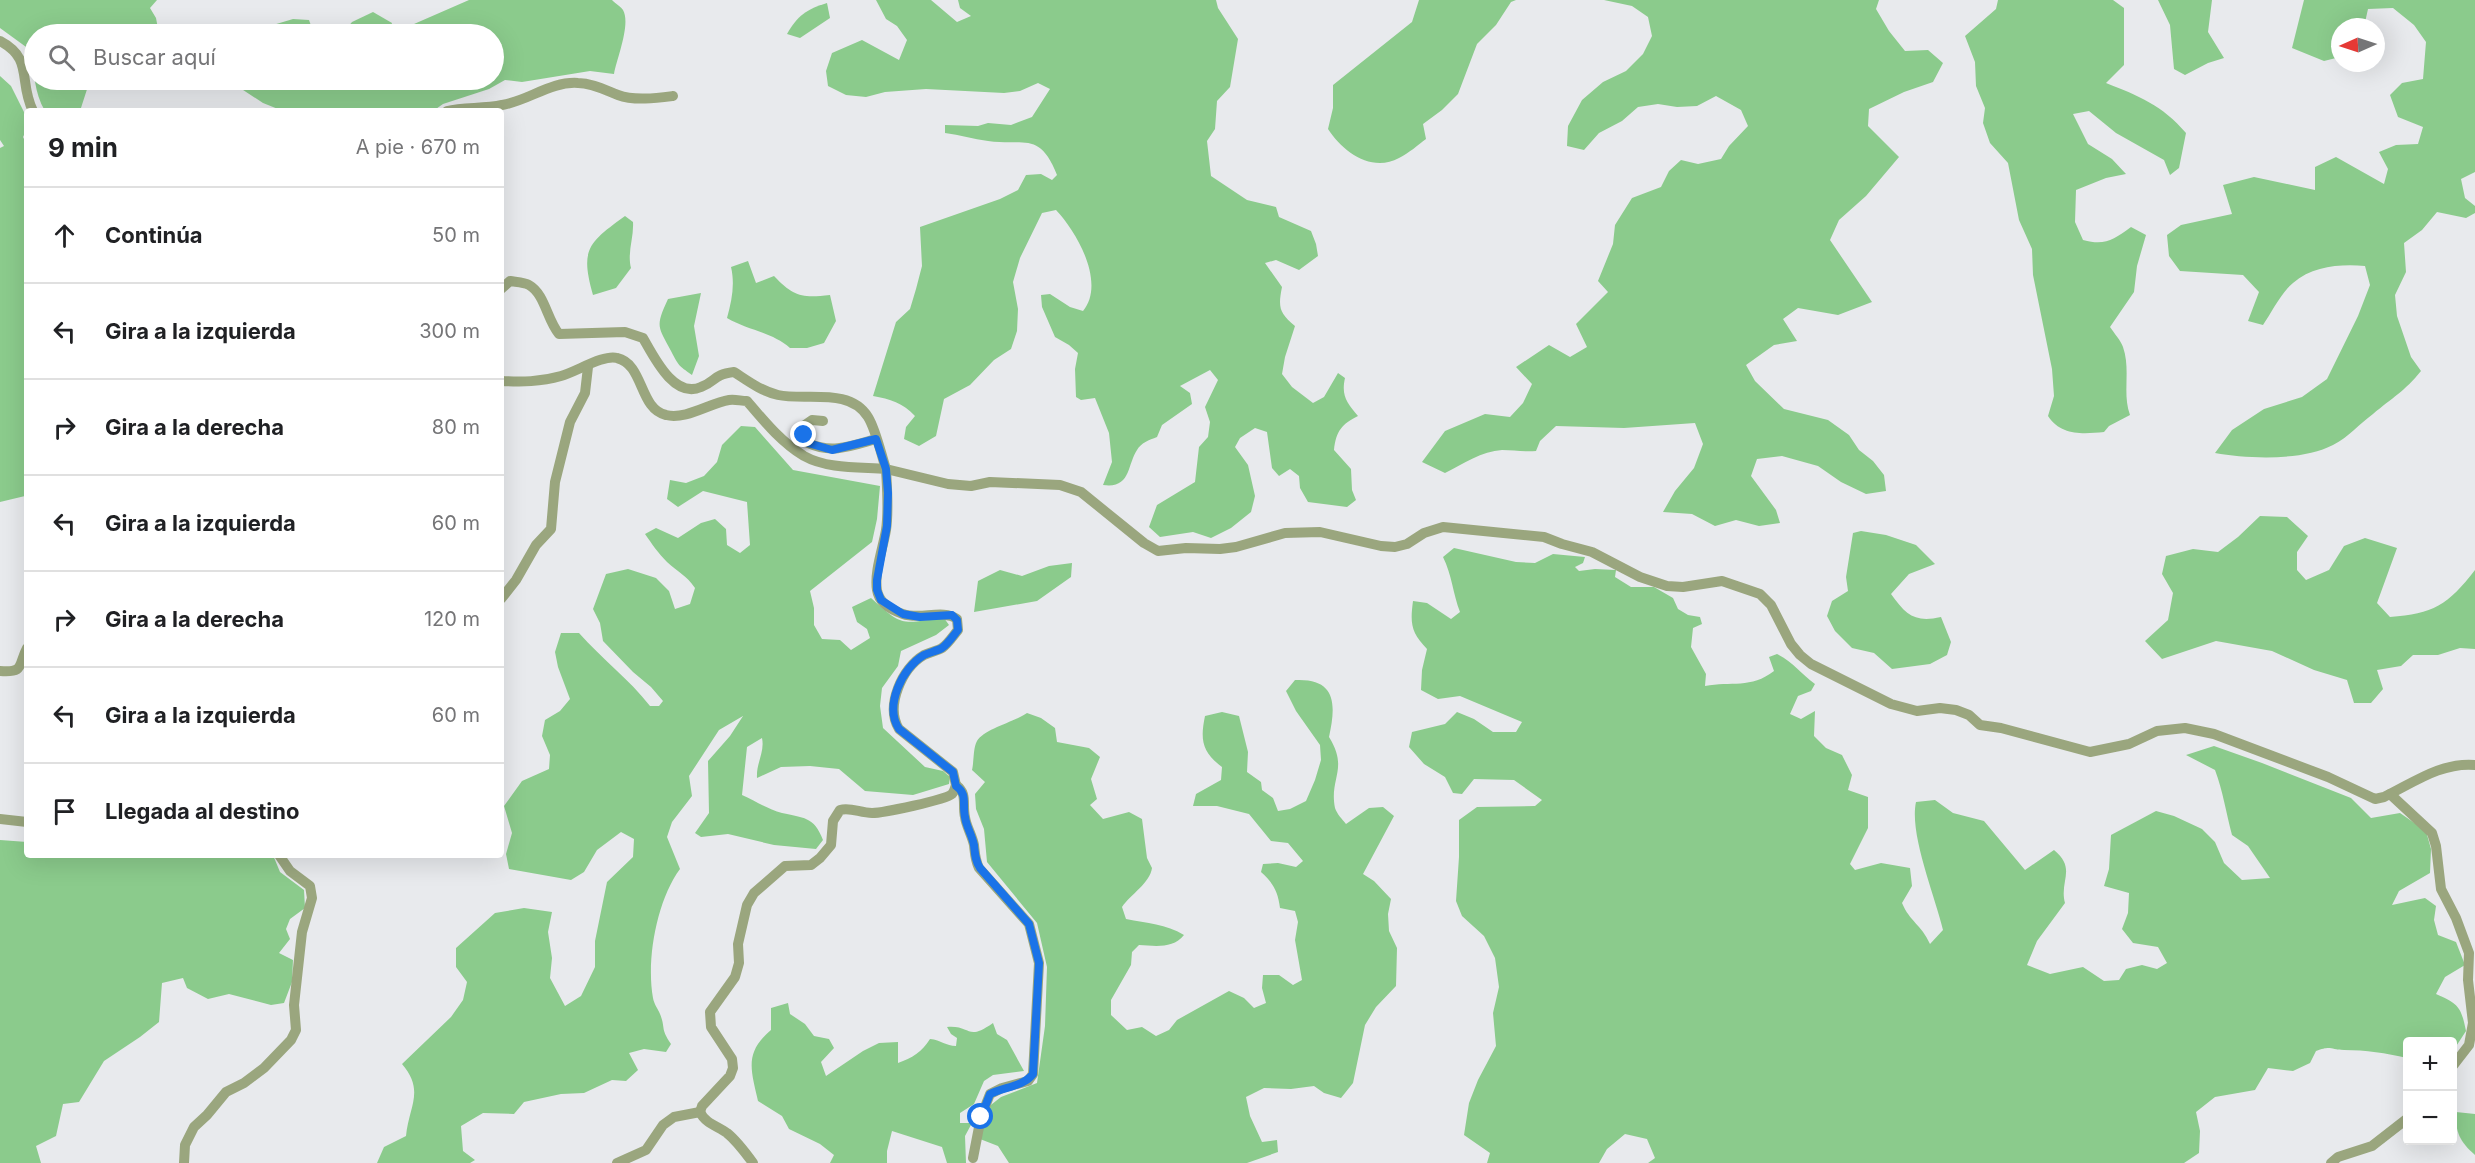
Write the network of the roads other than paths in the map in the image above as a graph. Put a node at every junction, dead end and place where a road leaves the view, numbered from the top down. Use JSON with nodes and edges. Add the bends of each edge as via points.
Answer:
{"nodes":[{"id":1,"x":0,"y":41,"type":"edge"},
{"id":2,"x":24,"y":78,"type":"edge"},
{"id":3,"x":26,"y":90,"type":"edge"},
{"id":4,"x":674,"y":96,"type":"dead end"},
{"id":5,"x":32,"y":108,"type":"edge"},
{"id":6,"x":476,"y":108,"type":"edge"},
{"id":7,"x":504,"y":286,"type":"edge"},
{"id":8,"x":588,"y":367,"type":"junction"},
{"id":9,"x":504,"y":381,"type":"edge"},
{"id":10,"x":823,"y":421,"type":"dead end"},
{"id":11,"x":876,"y":439,"type":"junction"},
{"id":12,"x":886,"y":469,"type":"junction"},
{"id":13,"x":504,"y":595,"type":"edge"},
{"id":14,"x":24,"y":662,"type":"edge"},
{"id":15,"x":0,"y":671,"type":"edge"},
{"id":16,"x":2475,"y":765,"type":"edge"},
{"id":17,"x":956,"y":786,"type":"junction"},
{"id":18,"x":2390,"y":794,"type":"junction"},
{"id":19,"x":0,"y":819,"type":"edge"},
{"id":20,"x":24,"y":822,"type":"edge"},
{"id":21,"x":281,"y":858,"type":"edge"},
{"id":22,"x":2457,"y":1061,"type":"edge"},
{"id":23,"x":700,"y":1112,"type":"junction"},
{"id":24,"x":2403,"y":1122,"type":"edge"},
{"id":25,"x":974,"y":1158,"type":"dead end"},
{"id":26,"x":184,"y":1163,"type":"edge"},
{"id":27,"x":617,"y":1163,"type":"edge"},
{"id":28,"x":753,"y":1163,"type":"edge"},
{"id":29,"x":2331,"y":1163,"type":"edge"}],
"edges":[{"from":1,"to":2,"type":"street","via":[[21,57]]},
{"from":3,"to":5,"type":"street"},
{"from":4,"to":6,"type":"street","via":[[620,96],[578,82],[559,84],[504,105]]},
{"from":7,"to":11,"type":"street","via":[[510,281],[528,284],[539,295],[559,334],[625,332],[643,338],[677,386],[691,390],[703,387],[718,374],[734,372],[760,389],[780,395],[838,397],[868,416]]},
{"from":8,"to":9,"type":"street","via":[[535,382]]},
{"from":8,"to":12,"type":"street","via":[[599,359],[617,357],[629,365],[654,409],[667,416],[730,400],[747,401],[776,434],[805,456],[834,465]]},
{"from":8,"to":13,"type":"street","via":[[585,393],[570,422],[555,482],[550,529]]},
{"from":10,"to":11,"type":"street","via":[[812,420],[802,427],[808,443],[819,448],[832,450]]},
{"from":11,"to":12,"type":"street"},
{"from":12,"to":17,"type":"street","via":[[887,526],[877,580],[881,600],[903,614],[952,615],[958,630],[944,647],[924,655],[901,683],[892,708],[894,722],[953,772]]},
{"from":12,"to":18,"type":"street","via":[[948,484],[1060,485],[1081,492],[1158,551],[1220,549],[1285,533],[1320,532],[1395,547],[1443,527],[1544,537],[1592,552],[1667,586],[1722,581],[1760,594],[1772,605],[1800,655],[1891,705],[1917,711],[1956,710],[1980,725],[2090,752],[2128,744],[2157,730],[2185,728],[2214,734],[2375,799]]},
{"from":14,"to":15,"type":"street","via":[[13,672]]},
{"from":16,"to":18,"type":"street","via":[[2437,770]]},
{"from":17,"to":23,"type":"street","via":[[952,794],[943,798],[892,811],[840,810],[833,821],[831,845],[820,858],[811,865],[785,866],[754,893],[747,905],[738,944],[735,977],[710,1012],[711,1027],[732,1059],[733,1068]]},
{"from":17,"to":25,"type":"street","via":[[965,799],[965,819],[975,858],[1029,924],[1039,963],[1033,1074],[1028,1081],[990,1094],[981,1117]]},
{"from":18,"to":22,"type":"street","via":[[2432,833],[2441,889],[2469,953],[2474,1023],[2469,1045]]},
{"from":19,"to":20,"type":"street"},
{"from":21,"to":26,"type":"street","via":[[290,871],[310,886],[312,898],[302,932],[294,1005],[296,1030],[264,1068],[226,1092],[194,1126],[185,1145]]},
{"from":23,"to":27,"type":"street","via":[[674,1117],[663,1125],[646,1150]]},
{"from":23,"to":28,"type":"street","via":[[728,1134]]},
{"from":24,"to":29,"type":"street","via":[[2372,1146]]}]}
